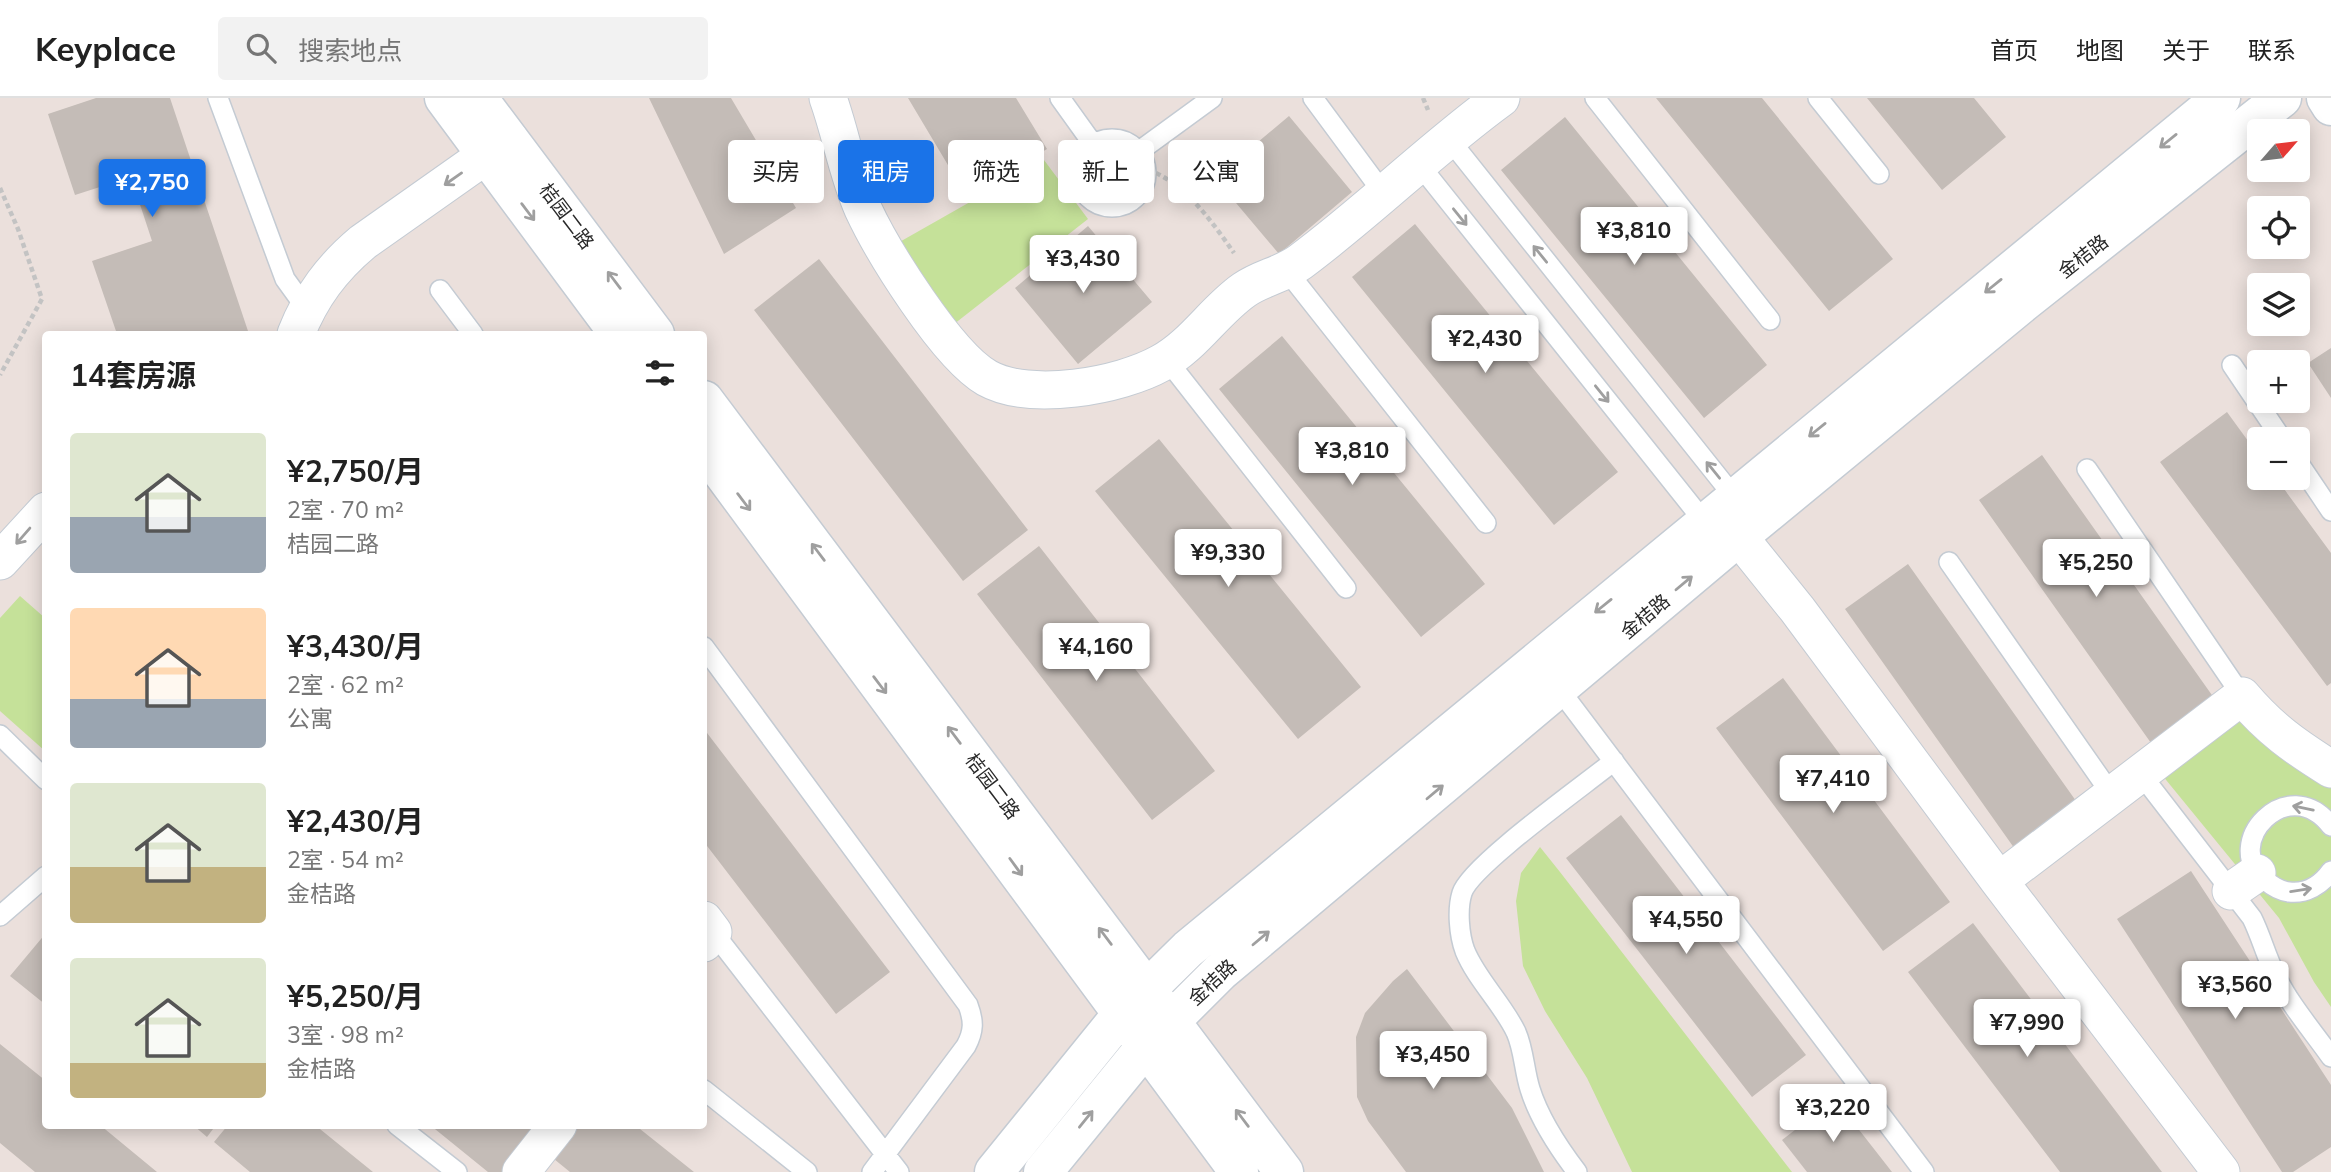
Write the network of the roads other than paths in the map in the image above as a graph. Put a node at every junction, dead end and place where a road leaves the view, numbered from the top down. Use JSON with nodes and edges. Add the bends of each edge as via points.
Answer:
{"nodes":[{"id":1,"x":218,"y":98,"type":"edge"},
{"id":2,"x":444,"y":98,"type":"edge"},
{"id":3,"x":478,"y":98,"type":"edge"},
{"id":4,"x":828,"y":98,"type":"edge"},
{"id":5,"x":1060,"y":98,"type":"edge"},
{"id":6,"x":1212,"y":98,"type":"edge"},
{"id":7,"x":1313,"y":98,"type":"edge"},
{"id":8,"x":1502,"y":98,"type":"edge"},
{"id":9,"x":1595,"y":98,"type":"edge"},
{"id":10,"x":1818,"y":98,"type":"edge"},
{"id":11,"x":2221,"y":98,"type":"edge"},
{"id":12,"x":2282,"y":98,"type":"edge"},
{"id":13,"x":2326,"y":98,"type":"edge"},
{"id":14,"x":2331,"y":106,"type":"edge"},
{"id":15,"x":1449,"y":139,"type":"junction"},
{"id":16,"x":1090,"y":140,"type":"edge"},
{"id":17,"x":498,"y":148,"type":"junction"},
{"id":18,"x":1154,"y":149,"type":"edge"},
{"id":19,"x":1418,"y":163,"type":"junction"},
{"id":20,"x":1879,"y":174,"type":"dead end"},
{"id":21,"x":1384,"y":194,"type":"junction"},
{"id":22,"x":1095,"y":203,"type":"edge"},
{"id":23,"x":1126,"y":203,"type":"edge"},
{"id":24,"x":1272,"y":277,"type":"junction"},
{"id":25,"x":440,"y":290,"type":"dead end"},
{"id":26,"x":1770,"y":320,"type":"dead end"},
{"id":27,"x":301,"y":321,"type":"edge"},
{"id":28,"x":470,"y":331,"type":"edge"},
{"id":29,"x":617,"y":331,"type":"edge"},
{"id":30,"x":652,"y":331,"type":"edge"},
{"id":31,"x":1167,"y":360,"type":"junction"},
{"id":32,"x":2232,"y":365,"type":"dead end"},
{"id":33,"x":707,"y":404,"type":"edge"},
{"id":34,"x":2275,"y":427,"type":"edge"},
{"id":35,"x":707,"y":451,"type":"edge"},
{"id":36,"x":2087,"y":469,"type":"dead end"},
{"id":37,"x":2310,"y":480,"type":"edge"},
{"id":38,"x":2331,"y":511,"type":"edge"},
{"id":39,"x":42,"y":515,"type":"edge"},
{"id":40,"x":1486,"y":523,"type":"dead end"},
{"id":41,"x":1732,"y":526,"type":"junction"},
{"id":42,"x":0,"y":561,"type":"edge"},
{"id":43,"x":1948,"y":562,"type":"dead end"},
{"id":44,"x":1346,"y":588,"type":"dead end"},
{"id":45,"x":707,"y":651,"type":"edge"},
{"id":46,"x":1559,"y":689,"type":"junction"},
{"id":47,"x":2242,"y":696,"type":"junction"},
{"id":48,"x":0,"y":735,"type":"edge"},
{"id":49,"x":1614,"y":761,"type":"junction"},
{"id":50,"x":2331,"y":769,"type":"edge"},
{"id":51,"x":42,"y":776,"type":"edge"},
{"id":52,"x":2126,"y":784,"type":"junction"},
{"id":53,"x":2331,"y":826,"type":"edge"},
{"id":54,"x":2331,"y":871,"type":"edge"},
{"id":55,"x":42,"y":879,"type":"edge"},
{"id":56,"x":1999,"y":881,"type":"junction"},
{"id":57,"x":2244,"y":882,"type":"junction"},
{"id":58,"x":0,"y":916,"type":"edge"},
{"id":59,"x":707,"y":932,"type":"edge"},
{"id":60,"x":1134,"y":1001,"type":"junction"},
{"id":61,"x":1158,"y":1035,"type":"junction"},
{"id":62,"x":2331,"y":1057,"type":"edge"},
{"id":63,"x":707,"y":1092,"type":"edge"},
{"id":64,"x":402,"y":1129,"type":"edge"},
{"id":65,"x":555,"y":1129,"type":"edge"},
{"id":66,"x":886,"y":1155,"type":"junction"},
{"id":67,"x":457,"y":1172,"type":"edge"},
{"id":68,"x":522,"y":1172,"type":"edge"},
{"id":69,"x":807,"y":1172,"type":"edge"},
{"id":70,"x":872,"y":1172,"type":"edge"},
{"id":71,"x":899,"y":1172,"type":"edge"},
{"id":72,"x":994,"y":1172,"type":"edge"},
{"id":73,"x":1043,"y":1172,"type":"edge"},
{"id":74,"x":1239,"y":1172,"type":"edge"},
{"id":75,"x":1283,"y":1172,"type":"edge"},
{"id":76,"x":1577,"y":1172,"type":"edge"},
{"id":77,"x":1924,"y":1172,"type":"edge"},
{"id":78,"x":2221,"y":1172,"type":"edge"}],
"edges":[{"from":1,"to":27,"type":"lane"},
{"from":2,"to":17,"type":"main road","name":"桔园二路"},
{"from":3,"to":17,"type":"main road","name":"桔园二路"},
{"from":4,"to":31,"type":"street","via":[[855,189],[883,248],[957,352],[985,377],[1013,387],[1069,389],[1131,377]]},
{"from":5,"to":16,"type":"lane"},
{"from":6,"to":18,"type":"lane"},
{"from":7,"to":21,"type":"lane"},
{"from":8,"to":15,"type":"street"},
{"from":9,"to":26,"type":"lane"},
{"from":10,"to":20,"type":"lane"},
{"from":11,"to":41,"type":"main road","one_way":true},
{"from":12,"to":41,"type":"main road","name":"金桔路"},
{"from":13,"to":14,"type":"main road"},
{"from":15,"to":19,"type":"street"},
{"from":41,"to":15,"type":"lane","one_way":true},
{"from":17,"to":27,"type":"street","one_way":true,"via":[[353,250],[321,284]]},
{"from":17,"to":29,"type":"main road","name":"桔园二路","one_way":true},
{"from":30,"to":17,"type":"main road","name":"桔园二路","one_way":true},
{"from":19,"to":21,"type":"street"},
{"from":19,"to":41,"type":"lane","one_way":true},
{"from":21,"to":24,"type":"street"},
{"from":22,"to":23,"type":"lane","via":[[1117,208]]},
{"from":24,"to":31,"type":"street","via":[[1243,290]]},
{"from":24,"to":40,"type":"lane"},
{"from":25,"to":28,"type":"lane"},
{"from":31,"to":44,"type":"lane"},
{"from":32,"to":34,"type":"lane"},
{"from":60,"to":33,"type":"main road","name":"桔园二路","one_way":true},
{"from":35,"to":60,"type":"main road","name":"桔园二路","one_way":true},
{"from":36,"to":47,"type":"lane"},
{"from":37,"to":38,"type":"lane"},
{"from":39,"to":42,"type":"street","one_way":true},
{"from":46,"to":41,"type":"main road","name":"金桔路","one_way":true},
{"from":41,"to":56,"type":"street"},
{"from":41,"to":60,"type":"main road","one_way":true,"via":[[1243,902]]},
{"from":43,"to":52,"type":"lane"},
{"from":45,"to":66,"type":"lane","via":[[974,1019],[966,1046]]},
{"from":46,"to":49,"type":"lane"},
{"from":61,"to":46,"type":"main road","name":"金桔路","one_way":true,"via":[[1220,972]]},
{"from":47,"to":50,"type":"street","via":[[2271,728]]},
{"from":47,"to":52,"type":"street"},
{"from":48,"to":51,"type":"lane"},
{"from":49,"to":76,"type":"lane","via":[[1481,866],[1462,892],[1460,909],[1464,949],[1517,1035],[1535,1103]]},
{"from":49,"to":77,"type":"lane"},
{"from":52,"to":56,"type":"street"},
{"from":52,"to":57,"type":"lane"},
{"from":53,"to":57,"type":"lane","one_way":true,"via":[[2323,816],[2298,805],[2270,813],[2253,836]]},
{"from":57,"to":54,"type":"lane","one_way":true,"via":[[2302,892],[2315,887]]},
{"from":55,"to":58,"type":"lane"},
{"from":56,"to":78,"type":"street"},
{"from":57,"to":62,"type":"lane","via":[[2273,971]]},
{"from":59,"to":66,"type":"lane"},
{"from":60,"to":61,"type":"main road","name":"桔园二路"},
{"from":60,"to":72,"type":"main road"},
{"from":73,"to":61,"type":"main road","name":"金桔路","one_way":true},
{"from":61,"to":74,"type":"main road","name":"桔园二路"},
{"from":75,"to":61,"type":"main road","name":"桔园二路","one_way":true},
{"from":63,"to":69,"type":"lane"},
{"from":64,"to":67,"type":"lane"},
{"from":65,"to":68,"type":"street"},
{"from":66,"to":70,"type":"lane"},
{"from":66,"to":71,"type":"lane"}]}
